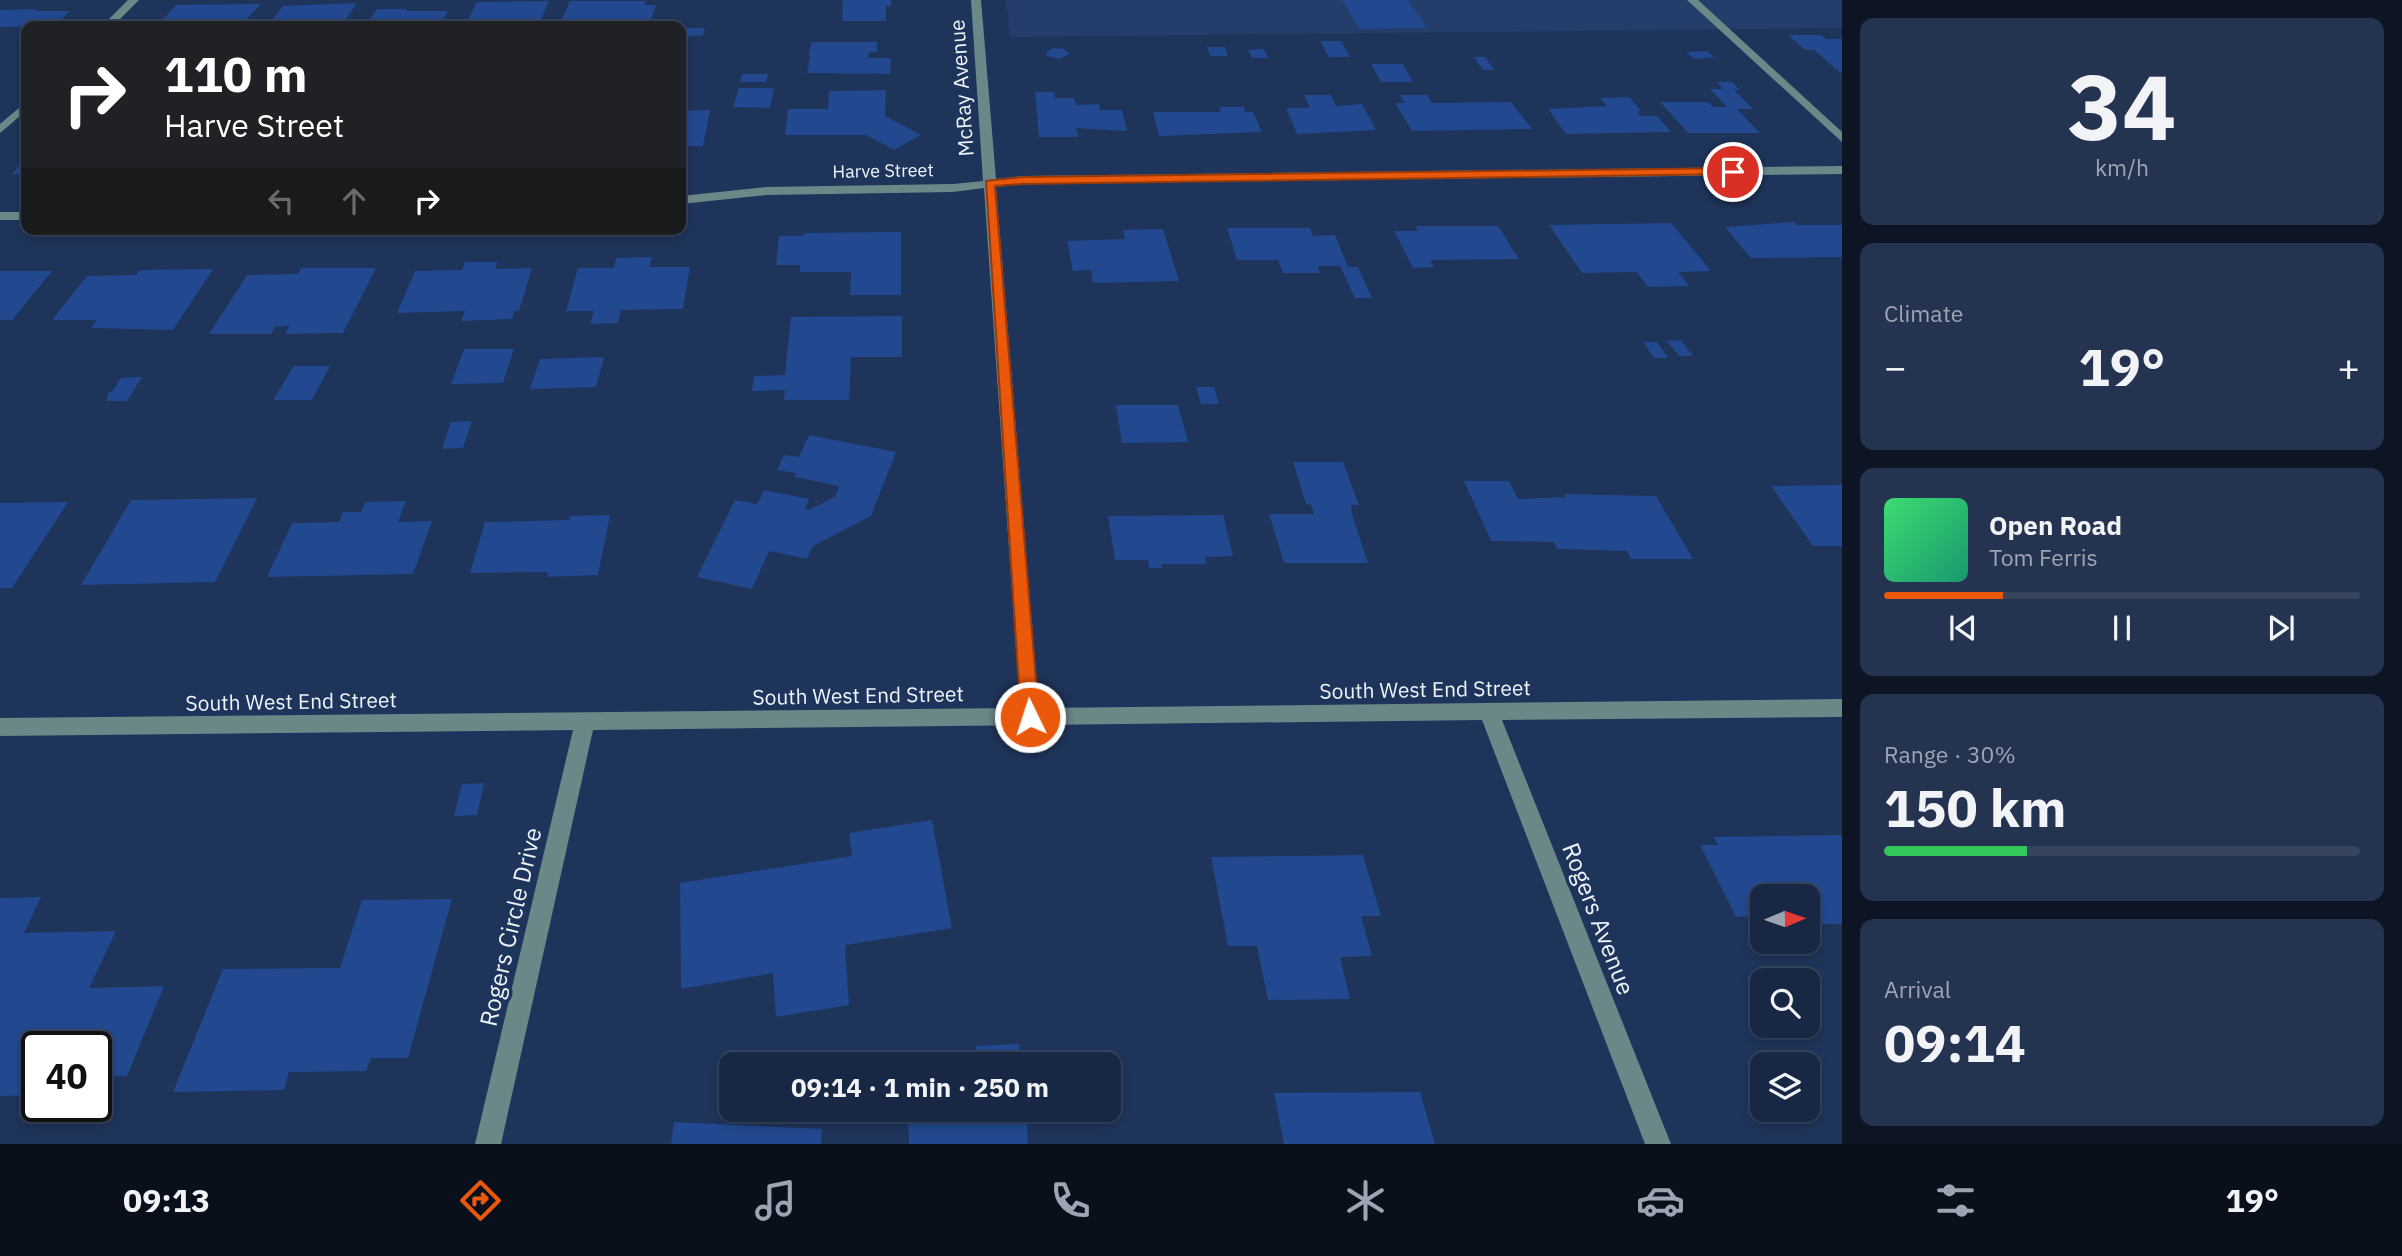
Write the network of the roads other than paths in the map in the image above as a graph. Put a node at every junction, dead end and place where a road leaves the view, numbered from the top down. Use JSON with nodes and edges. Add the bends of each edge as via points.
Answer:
{"nodes":[{"id":1,"x":134,"y":0,"type":"edge"},
{"id":2,"x":976,"y":0,"type":"edge"},
{"id":3,"x":1692,"y":0,"type":"edge"},
{"id":4,"x":112,"y":21,"type":"edge"},
{"id":5,"x":21,"y":110,"type":"edge"},
{"id":6,"x":0,"y":130,"type":"edge"},
{"id":7,"x":1842,"y":138,"type":"edge"},
{"id":8,"x":1842,"y":170,"type":"edge"},
{"id":9,"x":990,"y":184,"type":"junction"},
{"id":10,"x":686,"y":199,"type":"edge"},
{"id":11,"x":0,"y":216,"type":"edge"},
{"id":12,"x":21,"y":216,"type":"edge"},
{"id":13,"x":1842,"y":708,"type":"edge"},
{"id":14,"x":1489,"y":712,"type":"junction"},
{"id":15,"x":1030,"y":717,"type":"junction"},
{"id":16,"x":585,"y":722,"type":"junction"},
{"id":17,"x":0,"y":727,"type":"edge"},
{"id":18,"x":488,"y":1144,"type":"edge"},
{"id":19,"x":1658,"y":1144,"type":"edge"}],
"edges":[{"from":1,"to":4,"type":"street"},
{"from":2,"to":9,"type":"street","name":"McRay Avenue"},
{"from":3,"to":7,"type":"street"},
{"from":5,"to":6,"type":"street"},
{"from":8,"to":9,"type":"street","name":"Harve Street"},
{"from":9,"to":10,"type":"street","name":"Harve Street","via":[[766,191]]},
{"from":9,"to":15,"type":"street","name":"McRay Avenue"},
{"from":11,"to":12,"type":"street"},
{"from":13,"to":14,"type":"street","name":"South West End Street"},
{"from":14,"to":15,"type":"street","name":"South West End Street"},
{"from":14,"to":19,"type":"street","name":"Rogers Avenue"},
{"from":15,"to":16,"type":"street","name":"South West End Street"},
{"from":16,"to":17,"type":"street","name":"South West End Street"},
{"from":16,"to":18,"type":"street","name":"Rogers Circle Drive"}]}
